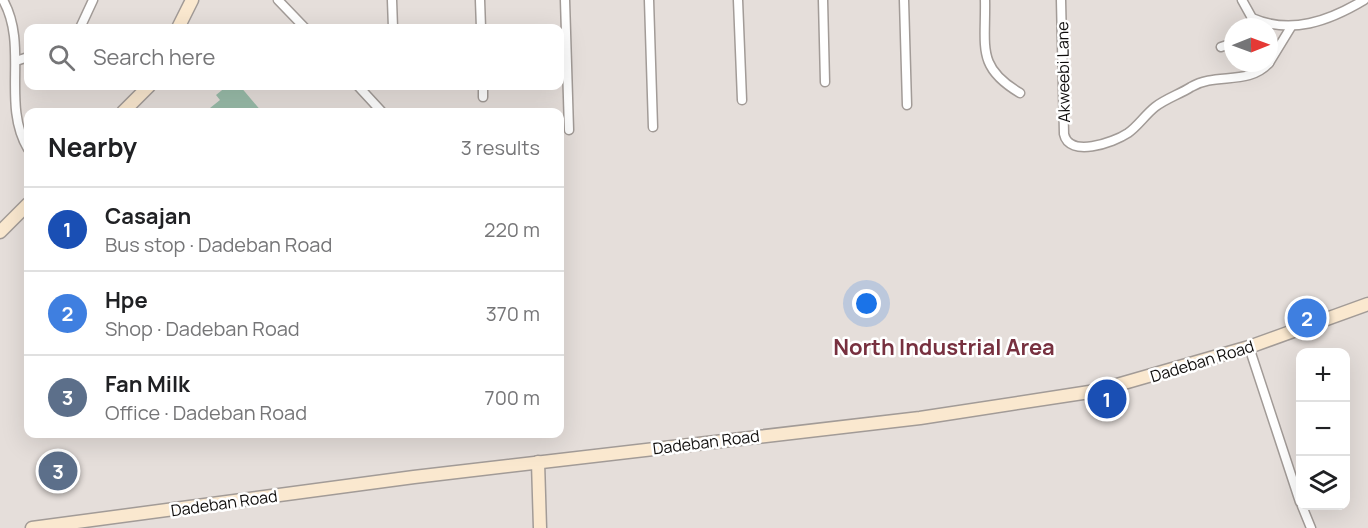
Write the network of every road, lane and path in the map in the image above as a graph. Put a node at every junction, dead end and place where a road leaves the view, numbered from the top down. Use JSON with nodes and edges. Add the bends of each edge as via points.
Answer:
{"nodes":[{"id":1,"x":3,"y":0,"type":"edge"},
{"id":2,"x":93,"y":0,"type":"edge"},
{"id":3,"x":192,"y":0,"type":"edge"},
{"id":4,"x":278,"y":0,"type":"edge"},
{"id":5,"x":392,"y":0,"type":"edge"},
{"id":6,"x":480,"y":0,"type":"edge"},
{"id":7,"x":565,"y":0,"type":"edge"},
{"id":8,"x":649,"y":0,"type":"edge"},
{"id":9,"x":738,"y":0,"type":"edge"},
{"id":10,"x":823,"y":0,"type":"edge"},
{"id":11,"x":904,"y":0,"type":"edge"},
{"id":12,"x":985,"y":0,"type":"edge"},
{"id":13,"x":1061,"y":0,"type":"edge"},
{"id":14,"x":1242,"y":0,"type":"edge"},
{"id":15,"x":1364,"y":0,"type":"edge"},
{"id":16,"x":1252,"y":18,"type":"edge"},
{"id":17,"x":82,"y":24,"type":"edge"},
{"id":18,"x":180,"y":24,"type":"edge"},
{"id":19,"x":301,"y":24,"type":"edge"},
{"id":20,"x":393,"y":24,"type":"edge"},
{"id":21,"x":481,"y":24,"type":"edge"},
{"id":22,"x":1278,"y":25,"type":"edge"},
{"id":23,"x":1291,"y":27,"type":"junction"},
{"id":24,"x":1224,"y":47,"type":"edge"},
{"id":25,"x":1221,"y":48,"type":"dead end"},
{"id":26,"x":1278,"y":48,"type":"edge"},
{"id":27,"x":24,"y":58,"type":"edge"},
{"id":28,"x":16,"y":61,"type":"junction"},
{"id":29,"x":1260,"y":72,"type":"edge"},
{"id":30,"x":825,"y":82,"type":"dead end"},
{"id":31,"x":145,"y":90,"type":"edge"},
{"id":32,"x":362,"y":90,"type":"edge"},
{"id":33,"x":483,"y":90,"type":"edge"},
{"id":34,"x":1020,"y":93,"type":"dead end"},
{"id":35,"x":483,"y":97,"type":"dead end"},
{"id":36,"x":742,"y":100,"type":"dead end"},
{"id":37,"x":907,"y":105,"type":"dead end"},
{"id":38,"x":127,"y":108,"type":"edge"},
{"id":39,"x":378,"y":108,"type":"edge"},
{"id":40,"x":653,"y":127,"type":"dead end"},
{"id":41,"x":569,"y":130,"type":"dead end"},
{"id":42,"x":24,"y":140,"type":"edge"},
{"id":43,"x":24,"y":208,"type":"edge"},
{"id":44,"x":0,"y":232,"type":"edge"},
{"id":45,"x":1368,"y":304,"type":"edge"},
{"id":46,"x":1250,"y":347,"type":"junction"},
{"id":47,"x":538,"y":462,"type":"junction"},
{"id":48,"x":1296,"y":489,"type":"edge"},
{"id":49,"x":1304,"y":510,"type":"edge"},
{"id":50,"x":32,"y":528,"type":"edge"},
{"id":51,"x":540,"y":528,"type":"edge"},
{"id":52,"x":1311,"y":528,"type":"edge"}],
"edges":[{"from":1,"to":28,"type":"street","via":[[13,30]]},
{"from":2,"to":17,"type":"street"},
{"from":3,"to":18,"type":"street"},
{"from":4,"to":19,"type":"street"},
{"from":5,"to":20,"type":"street"},
{"from":6,"to":21,"type":"street"},
{"from":7,"to":41,"type":"street"},
{"from":8,"to":40,"type":"street"},
{"from":9,"to":36,"type":"street"},
{"from":10,"to":30,"type":"street"},
{"from":11,"to":37,"type":"street"},
{"from":12,"to":34,"type":"street","via":[[988,66],[1002,82]]},
{"from":13,"to":29,"type":"street","name":"Akweebi Lane","via":[[1064,134],[1066,143],[1077,147],[1121,137],[1157,105],[1192,87],[1212,79]]},
{"from":14,"to":16,"type":"street"},
{"from":15,"to":23,"type":"street","via":[[1327,19]]},
{"from":22,"to":23,"type":"street"},
{"from":23,"to":26,"type":"street"},
{"from":24,"to":25,"type":"street"},
{"from":27,"to":28,"type":"street"},
{"from":28,"to":42,"type":"street","via":[[16,113]]},
{"from":31,"to":38,"type":"street"},
{"from":32,"to":39,"type":"street"},
{"from":33,"to":35,"type":"street"},
{"from":43,"to":44,"type":"street"},
{"from":45,"to":46,"type":"street","name":"Dadeban Road"},
{"from":46,"to":47,"type":"street","name":"Dadeban Road","via":[[1096,391],[920,417]]},
{"from":46,"to":48,"type":"street"},
{"from":47,"to":50,"type":"street","name":"Dadeban Road"},
{"from":47,"to":51,"type":"street"},
{"from":49,"to":52,"type":"street"}]}
